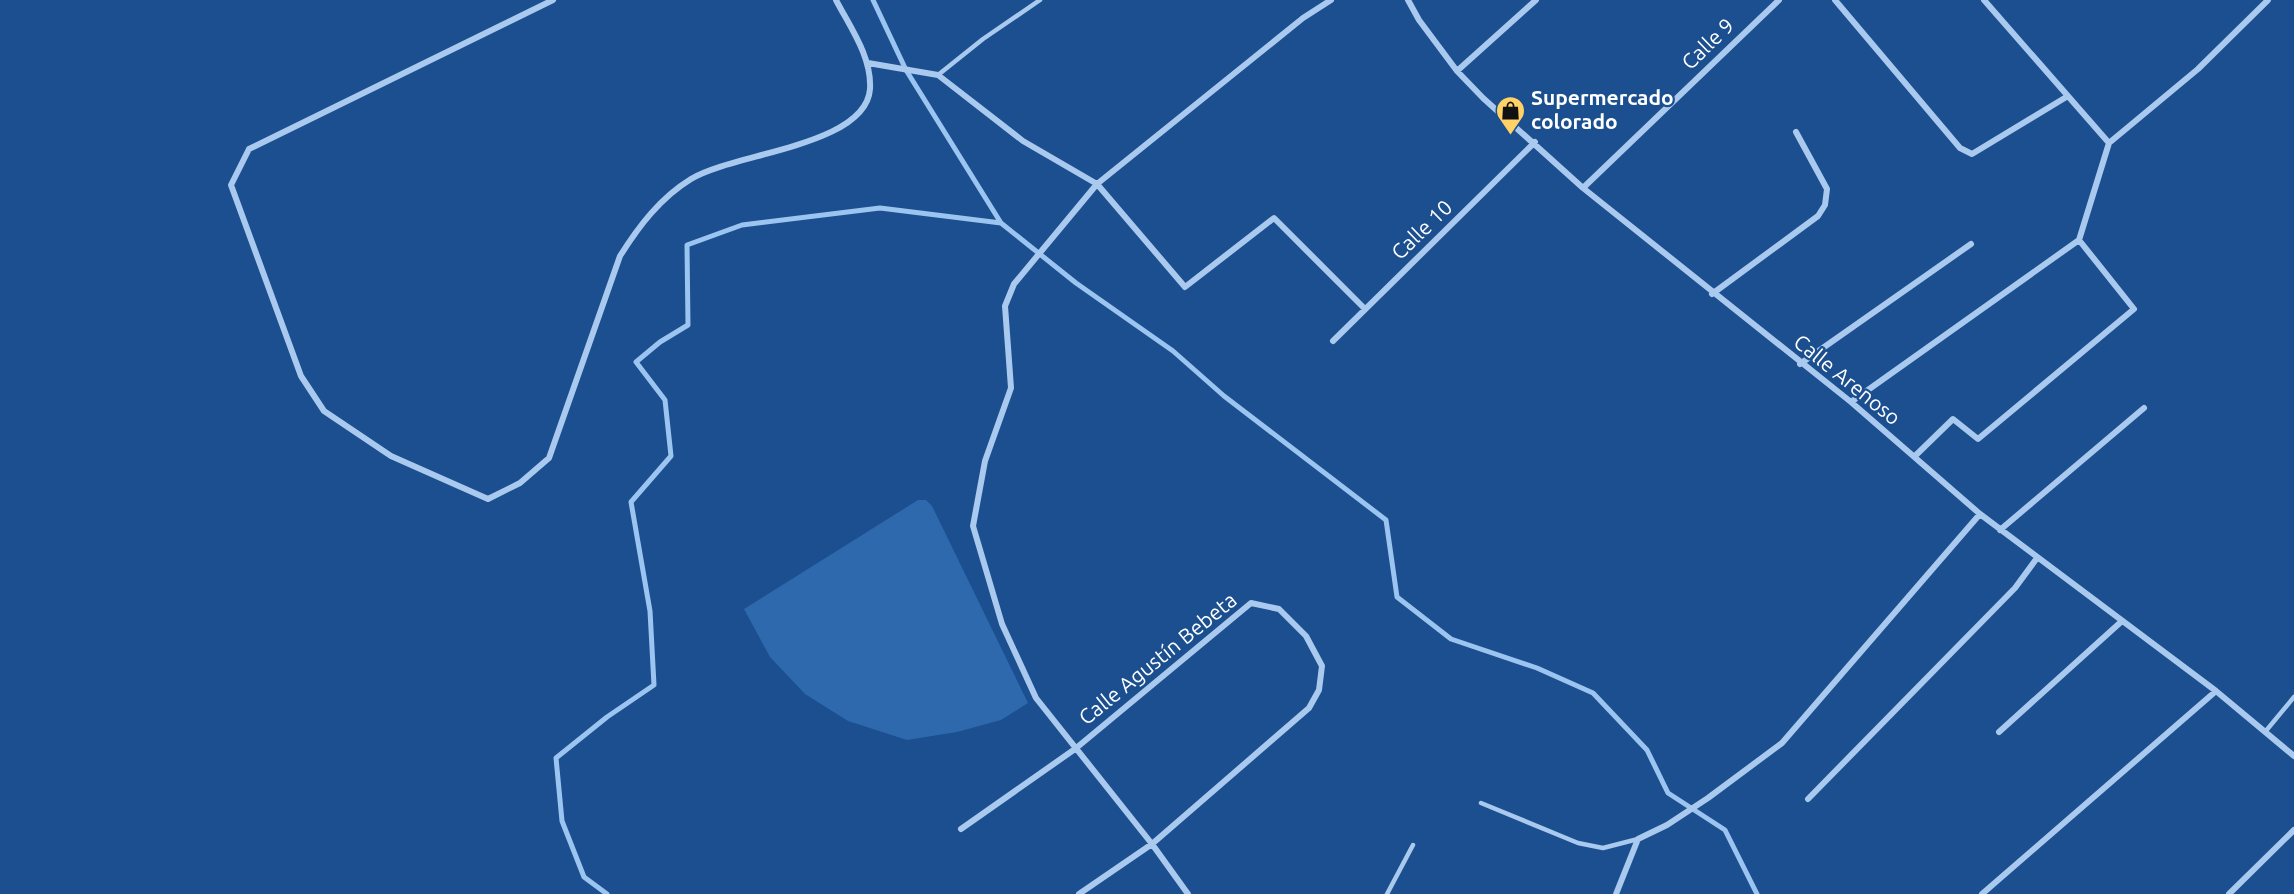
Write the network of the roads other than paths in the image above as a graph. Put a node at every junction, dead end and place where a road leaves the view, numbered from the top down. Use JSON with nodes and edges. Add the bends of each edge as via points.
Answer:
{"nodes":[{"id":1,"x":553,"y":0,"type":"edge"},
{"id":2,"x":836,"y":0,"type":"edge"},
{"id":3,"x":1040,"y":0,"type":"edge"},
{"id":4,"x":1331,"y":0,"type":"edge"},
{"id":5,"x":1408,"y":0,"type":"edge"},
{"id":6,"x":1536,"y":0,"type":"edge"},
{"id":7,"x":1779,"y":0,"type":"edge"},
{"id":8,"x":1835,"y":0,"type":"edge"},
{"id":9,"x":1984,"y":0,"type":"edge"},
{"id":10,"x":2268,"y":0,"type":"edge"},
{"id":11,"x":868,"y":63,"type":"junction"},
{"id":12,"x":1457,"y":71,"type":"junction"},
{"id":13,"x":938,"y":75,"type":"junction"},
{"id":14,"x":2068,"y":96,"type":"junction"},
{"id":15,"x":1796,"y":132,"type":"dead end"},
{"id":16,"x":1535,"y":142,"type":"junction"},
{"id":17,"x":2109,"y":143,"type":"junction"},
{"id":18,"x":1097,"y":184,"type":"junction"},
{"id":19,"x":1583,"y":188,"type":"junction"},
{"id":20,"x":2079,"y":240,"type":"junction"},
{"id":21,"x":1971,"y":244,"type":"dead end"},
{"id":22,"x":1712,"y":294,"type":"junction"},
{"id":23,"x":1365,"y":309,"type":"junction"},
{"id":24,"x":1333,"y":341,"type":"dead end"},
{"id":25,"x":1800,"y":364,"type":"junction"},
{"id":26,"x":1851,"y":402,"type":"junction"},
{"id":27,"x":2144,"y":408,"type":"dead end"},
{"id":28,"x":1915,"y":456,"type":"junction"},
{"id":29,"x":1980,"y":514,"type":"junction"},
{"id":30,"x":2000,"y":530,"type":"junction"},
{"id":31,"x":2037,"y":558,"type":"junction"},
{"id":32,"x":2122,"y":621,"type":"junction"},
{"id":33,"x":2216,"y":691,"type":"junction"},
{"id":34,"x":2294,"y":697,"type":"edge"},
{"id":35,"x":1999,"y":732,"type":"dead end"},
{"id":36,"x":2265,"y":732,"type":"junction"},
{"id":37,"x":1075,"y":749,"type":"junction"},
{"id":38,"x":2294,"y":756,"type":"edge"},
{"id":39,"x":1808,"y":799,"type":"dead end"},
{"id":40,"x":1481,"y":803,"type":"dead end"},
{"id":41,"x":961,"y":829,"type":"dead end"},
{"id":42,"x":2293,"y":831,"type":"edge"},
{"id":43,"x":1638,"y":839,"type":"junction"},
{"id":44,"x":2294,"y":841,"type":"edge"},
{"id":45,"x":1152,"y":844,"type":"junction"},
{"id":46,"x":1413,"y":845,"type":"dead end"},
{"id":47,"x":1079,"y":894,"type":"edge"},
{"id":48,"x":1188,"y":894,"type":"edge"},
{"id":49,"x":1387,"y":894,"type":"edge"},
{"id":50,"x":1616,"y":894,"type":"edge"},
{"id":51,"x":1982,"y":894,"type":"edge"},
{"id":52,"x":2229,"y":894,"type":"edge"}],
"edges":[{"from":1,"to":11,"type":"street","via":[[249,149],[231,185],[301,376],[324,411],[391,456],[488,499],[520,483],[549,458],[620,256],[638,228],[668,195],[692,178],[828,134],[847,124],[864,109],[870,89]]},
{"from":2,"to":11,"type":"street"},
{"from":3,"to":13,"type":"lane"},
{"from":4,"to":18,"type":"street","via":[[1303,18]]},
{"from":5,"to":12,"type":"street","name":"Calle Arenoso"},
{"from":6,"to":12,"type":"street"},
{"from":7,"to":19,"type":"street","name":"Calle 9"},
{"from":8,"to":14,"type":"street","via":[[1960,148],[1972,154]]},
{"from":9,"to":14,"type":"street"},
{"from":10,"to":17,"type":"street","via":[[2198,69]]},
{"from":11,"to":13,"type":"street"},
{"from":12,"to":16,"type":"street","name":"Calle Arenoso"},
{"from":13,"to":18,"type":"street","via":[[1023,141]]},
{"from":14,"to":17,"type":"street"},
{"from":15,"to":22,"type":"street","via":[[1827,189],[1825,205],[1818,216]]},
{"from":16,"to":19,"type":"street","name":"Calle Arenoso"},
{"from":16,"to":23,"type":"street","name":"Calle 10"},
{"from":17,"to":20,"type":"street"},
{"from":18,"to":23,"type":"street","via":[[1185,287],[1275,218]]},
{"from":18,"to":37,"type":"street","via":[[1014,284],[1005,306],[1011,388],[985,461],[973,526],[1002,624],[1036,698]]},
{"from":19,"to":22,"type":"street","name":"Calle Arenoso"},
{"from":20,"to":26,"type":"street"},
{"from":20,"to":28,"type":"street","via":[[2134,309],[1978,439],[1953,419]]},
{"from":21,"to":25,"type":"street"},
{"from":22,"to":25,"type":"street","name":"Calle Arenoso"},
{"from":23,"to":24,"type":"street","name":"Calle 10"},
{"from":25,"to":26,"type":"street","name":"Calle Arenoso"},
{"from":26,"to":28,"type":"street","name":"Calle Arenoso"},
{"from":27,"to":30,"type":"street"},
{"from":28,"to":29,"type":"street","name":"Calle Arenoso"},
{"from":29,"to":30,"type":"street","name":"Calle Arenoso"},
{"from":29,"to":43,"type":"street","via":[[1782,743],[1708,798]]},
{"from":30,"to":31,"type":"street","name":"Calle Arenoso"},
{"from":31,"to":32,"type":"street","name":"Calle Arenoso"},
{"from":31,"to":39,"type":"street","via":[[2016,588]]},
{"from":32,"to":33,"type":"street","name":"Calle Arenoso"},
{"from":32,"to":35,"type":"street"},
{"from":33,"to":36,"type":"street","name":"Calle Arenoso"},
{"from":33,"to":51,"type":"street"},
{"from":34,"to":36,"type":"lane"},
{"from":36,"to":38,"type":"street","name":"Calle Arenoso"},
{"from":37,"to":41,"type":"street","name":"Calle Agustín Bebeta"},
{"from":37,"to":45,"type":"street"},
{"from":37,"to":45,"type":"street","name":"Calle Agustín Bebeta","via":[[1251,603],[1279,609],[1306,636],[1322,666],[1319,690],[1309,708]]},
{"from":40,"to":43,"type":"lane","via":[[1578,843],[1603,849]]},
{"from":42,"to":44,"type":"street"},
{"from":42,"to":52,"type":"street"},
{"from":43,"to":50,"type":"street"},
{"from":45,"to":47,"type":"street","name":"Calle Agustín Bebeta"},
{"from":45,"to":48,"type":"street"},
{"from":46,"to":49,"type":"lane"}]}
